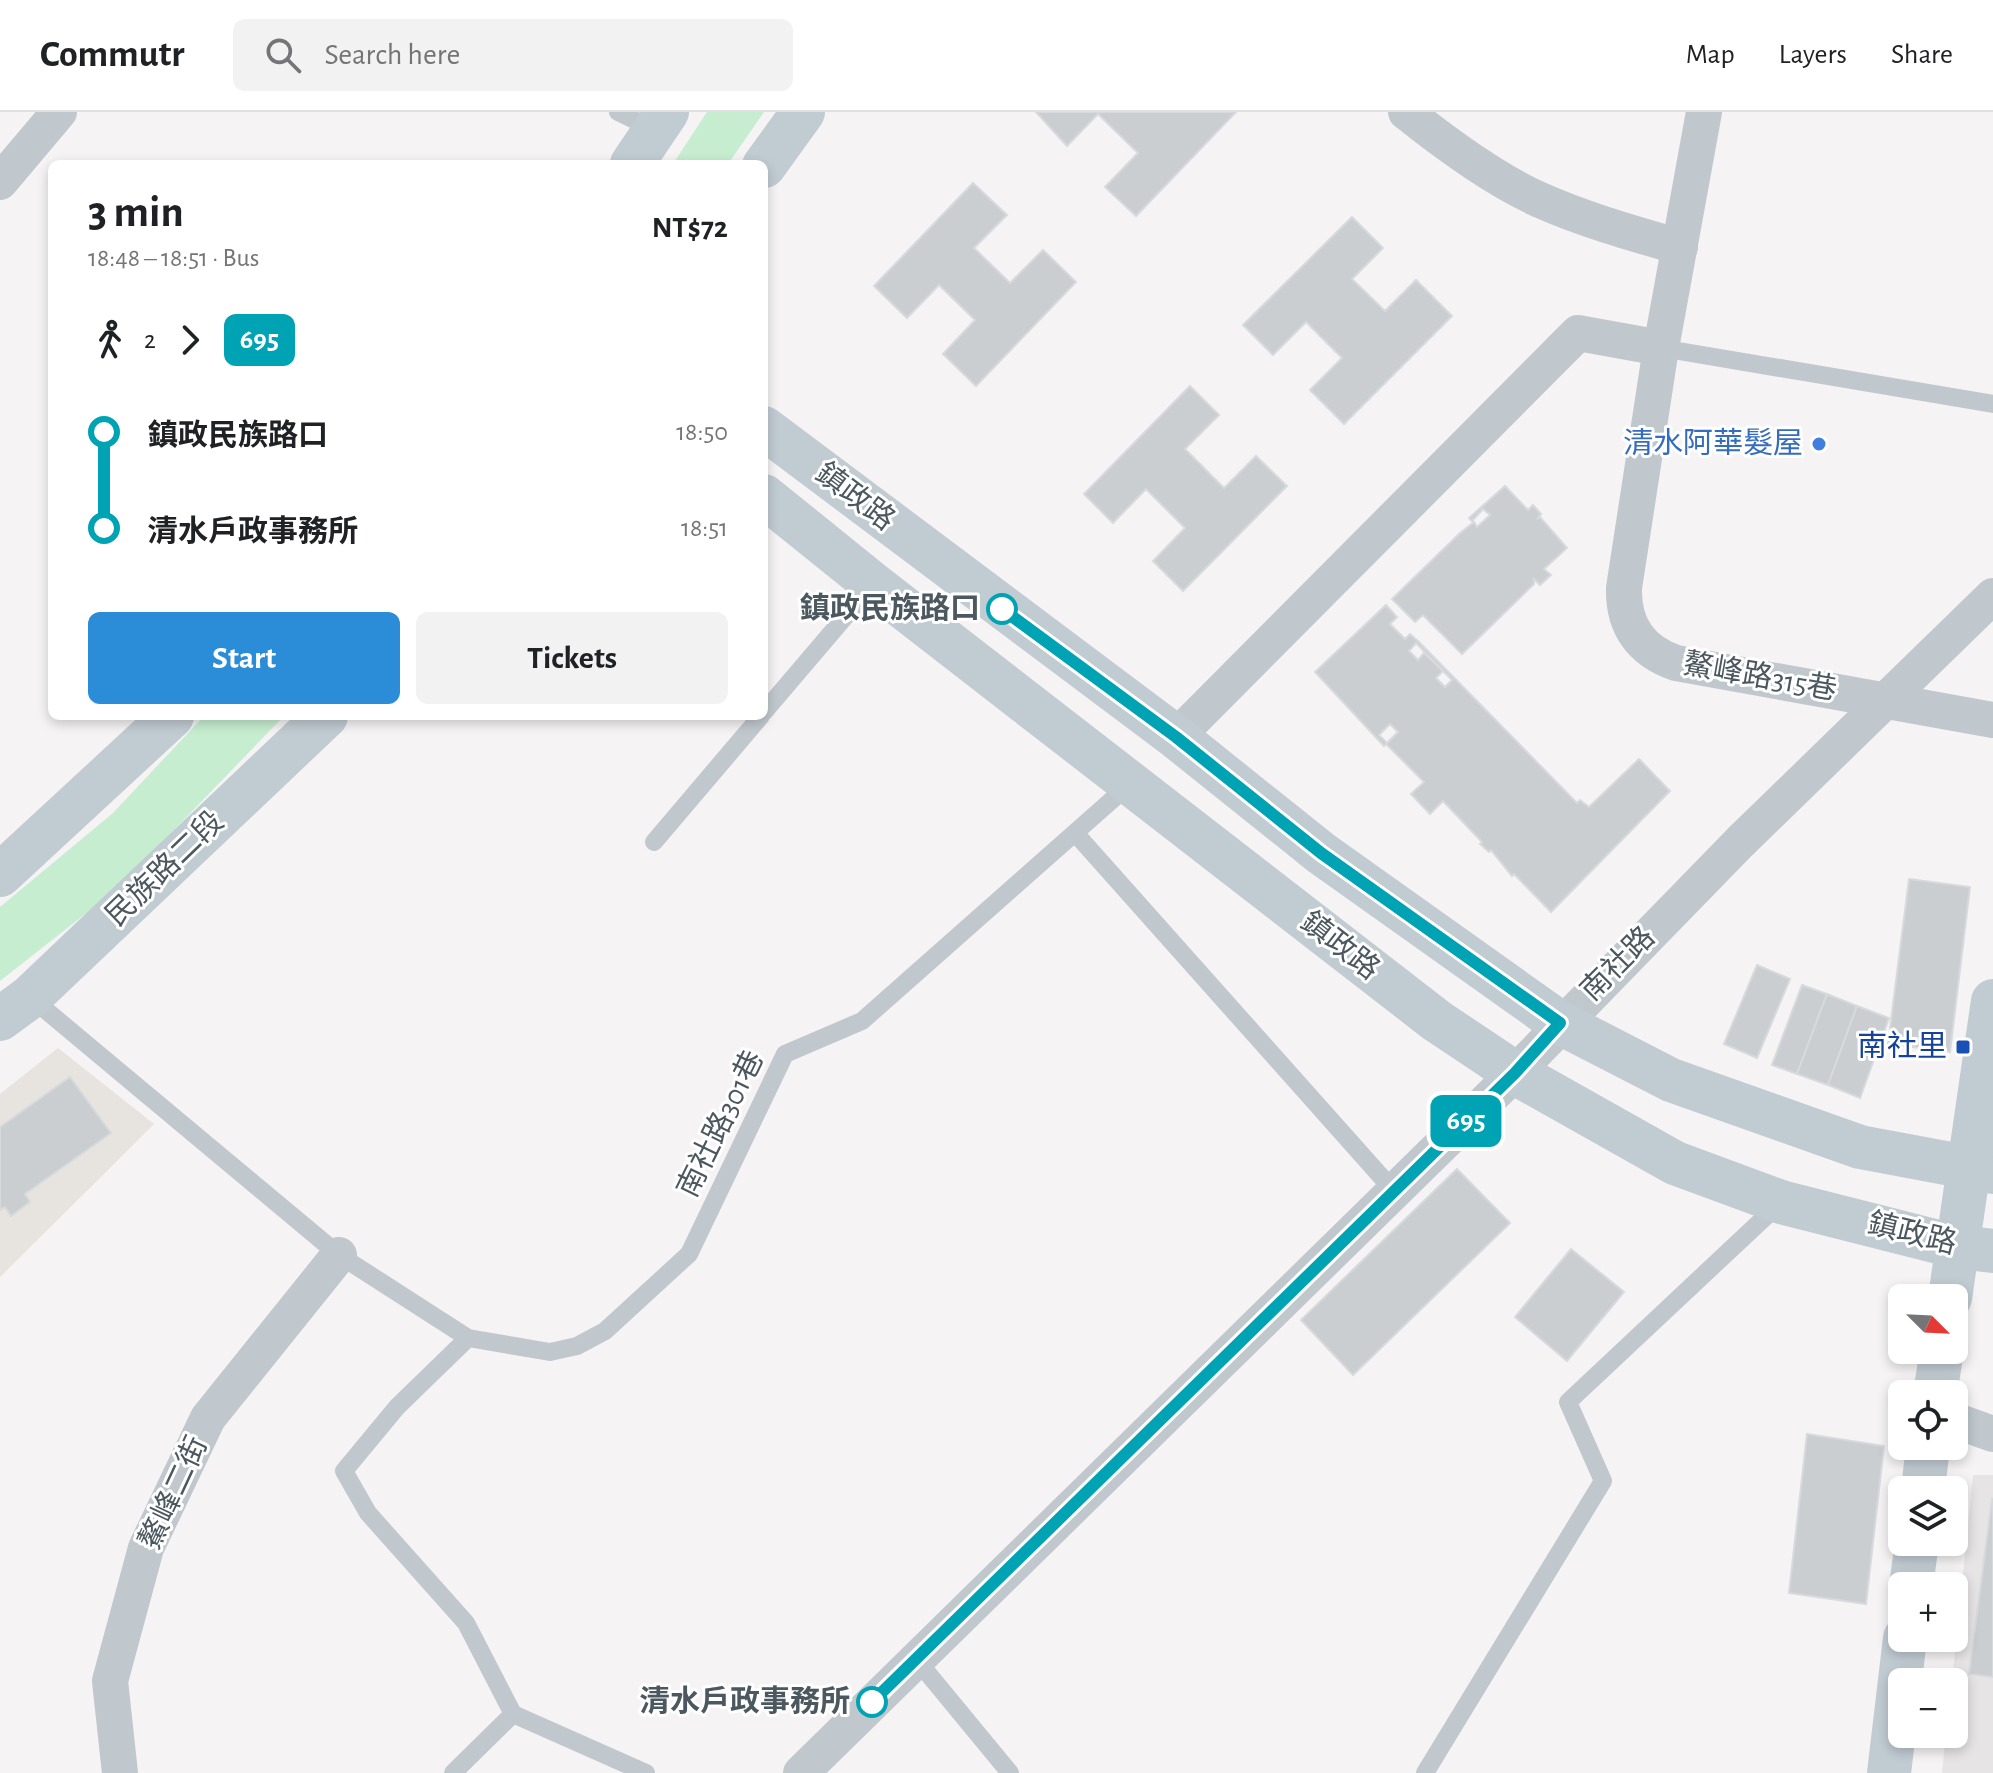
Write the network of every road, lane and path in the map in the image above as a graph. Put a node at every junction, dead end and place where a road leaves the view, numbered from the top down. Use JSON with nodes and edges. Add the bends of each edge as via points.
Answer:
{"nodes":[{"id":1,"x":59,"y":112,"type":"edge"},
{"id":2,"x":803,"y":112,"type":"edge"},
{"id":3,"x":1406,"y":112,"type":"edge"},
{"id":4,"x":1704,"y":112,"type":"edge"},
{"id":5,"x":768,"y":160,"type":"edge"},
{"id":6,"x":5,"y":169,"type":"edge"},
{"id":7,"x":1680,"y":247,"type":"junction"},
{"id":8,"x":1661,"y":348,"type":"junction"},
{"id":9,"x":1993,"y":404,"type":"edge"},
{"id":10,"x":768,"y":431,"type":"edge"},
{"id":11,"x":768,"y":499,"type":"edge"},
{"id":12,"x":873,"y":584,"type":"junction"},
{"id":13,"x":1993,"y":596,"type":"edge"},
{"id":14,"x":1887,"y":700,"type":"junction"},
{"id":15,"x":768,"y":707,"type":"edge"},
{"id":16,"x":168,"y":720,"type":"edge"},
{"id":17,"x":322,"y":720,"type":"edge"},
{"id":18,"x":757,"y":720,"type":"edge"},
{"id":19,"x":1993,"y":720,"type":"edge"},
{"id":20,"x":1176,"y":737,"type":"junction"},
{"id":21,"x":1130,"y":784,"type":"junction"},
{"id":22,"x":1076,"y":834,"type":"junction"},
{"id":23,"x":654,"y":842,"type":"dead end"},
{"id":24,"x":0,"y":875,"type":"edge"},
{"id":25,"x":1993,"y":1001,"type":"edge"},
{"id":26,"x":15,"y":1008,"type":"edge"},
{"id":27,"x":1560,"y":1023,"type":"junction"},
{"id":28,"x":1515,"y":1073,"type":"junction"},
{"id":29,"x":1981,"y":1170,"type":"edge"},
{"id":30,"x":1394,"y":1191,"type":"junction"},
{"id":31,"x":1781,"y":1202,"type":"junction"},
{"id":32,"x":1976,"y":1249,"type":"edge"},
{"id":33,"x":339,"y":1255,"type":"junction"},
{"id":34,"x":1957,"y":1284,"type":"edge"},
{"id":35,"x":468,"y":1338,"type":"junction"},
{"id":36,"x":1968,"y":1425,"type":"edge"},
{"id":37,"x":1993,"y":1434,"type":"edge"},
{"id":38,"x":1903,"y":1652,"type":"edge"},
{"id":39,"x":916,"y":1659,"type":"junction"},
{"id":40,"x":513,"y":1714,"type":"junction"},
{"id":41,"x":120,"y":1773,"type":"edge"},
{"id":42,"x":453,"y":1773,"type":"edge"},
{"id":43,"x":646,"y":1773,"type":"edge"},
{"id":44,"x":801,"y":1773,"type":"edge"},
{"id":45,"x":1010,"y":1773,"type":"edge"},
{"id":46,"x":1425,"y":1773,"type":"edge"},
{"id":47,"x":1889,"y":1773,"type":"edge"}],
"edges":[{"from":1,"to":6,"type":"street"},
{"from":2,"to":5,"type":"street"},
{"from":3,"to":7,"type":"street","via":[[1537,199]]},
{"from":4,"to":7,"type":"street","name":"鰲峰路315巷"},
{"from":7,"to":8,"type":"street","name":"鰲峰路315巷"},
{"from":8,"to":9,"type":"lane"},
{"from":8,"to":14,"type":"street","name":"鰲峰路315巷","via":[[1624,588],[1624,608],[1635,636],[1657,656],[1676,663]]},
{"from":8,"to":20,"type":"street","via":[[1578,333]]},
{"from":10,"to":20,"type":"street","name":"鎮政路"},
{"from":11,"to":12,"type":"street","name":"鎮政路"},
{"from":12,"to":15,"type":"lane"},
{"from":12,"to":21,"type":"street","name":"鎮政路"},
{"from":13,"to":14,"type":"street","name":"南社路"},
{"from":14,"to":19,"type":"street","name":"鰲峰路315巷"},
{"from":14,"to":27,"type":"street","name":"南社路"},
{"from":16,"to":24,"type":"street"},
{"from":17,"to":26,"type":"street","name":"民族路二段"},
{"from":18,"to":23,"type":"lane"},
{"from":20,"to":27,"type":"street","name":"鎮政路","via":[[1321,853]]},
{"from":21,"to":22,"type":"lane","name":"南社路301巷"},
{"from":21,"to":28,"type":"street","name":"鎮政路","via":[[1437,1021]]},
{"from":22,"to":30,"type":"lane"},
{"from":22,"to":35,"type":"lane","name":"南社路301巷","via":[[862,1021],[785,1054],[689,1254],[605,1331],[577,1346],[550,1352]]},
{"from":25,"to":29,"type":"street"},
{"from":26,"to":33,"type":"lane"},
{"from":27,"to":28,"type":"street","name":"南社路"},
{"from":27,"to":29,"type":"street","name":"鎮政路","via":[[1686,1085],[1860,1147]]},
{"from":28,"to":30,"type":"street","name":"南社路"},
{"from":28,"to":31,"type":"street","name":"鎮政路","via":[[1675,1163]]},
{"from":29,"to":32,"type":"street"},
{"from":30,"to":39,"type":"street","name":"南社路"},
{"from":31,"to":32,"type":"street","name":"鎮政路"},
{"from":31,"to":46,"type":"lane","via":[[1568,1402],[1603,1481]]},
{"from":32,"to":34,"type":"street"},
{"from":33,"to":35,"type":"lane"},
{"from":33,"to":41,"type":"street","name":"鰲峰二街","via":[[208,1418],[146,1548],[110,1681]]},
{"from":35,"to":40,"type":"lane","via":[[397,1407],[344,1471],[368,1513],[466,1623]]},
{"from":36,"to":37,"type":"street"},
{"from":38,"to":47,"type":"street"},
{"from":39,"to":44,"type":"street","name":"南社路"},
{"from":39,"to":45,"type":"lane"},
{"from":40,"to":42,"type":"lane"},
{"from":40,"to":43,"type":"lane"}]}
